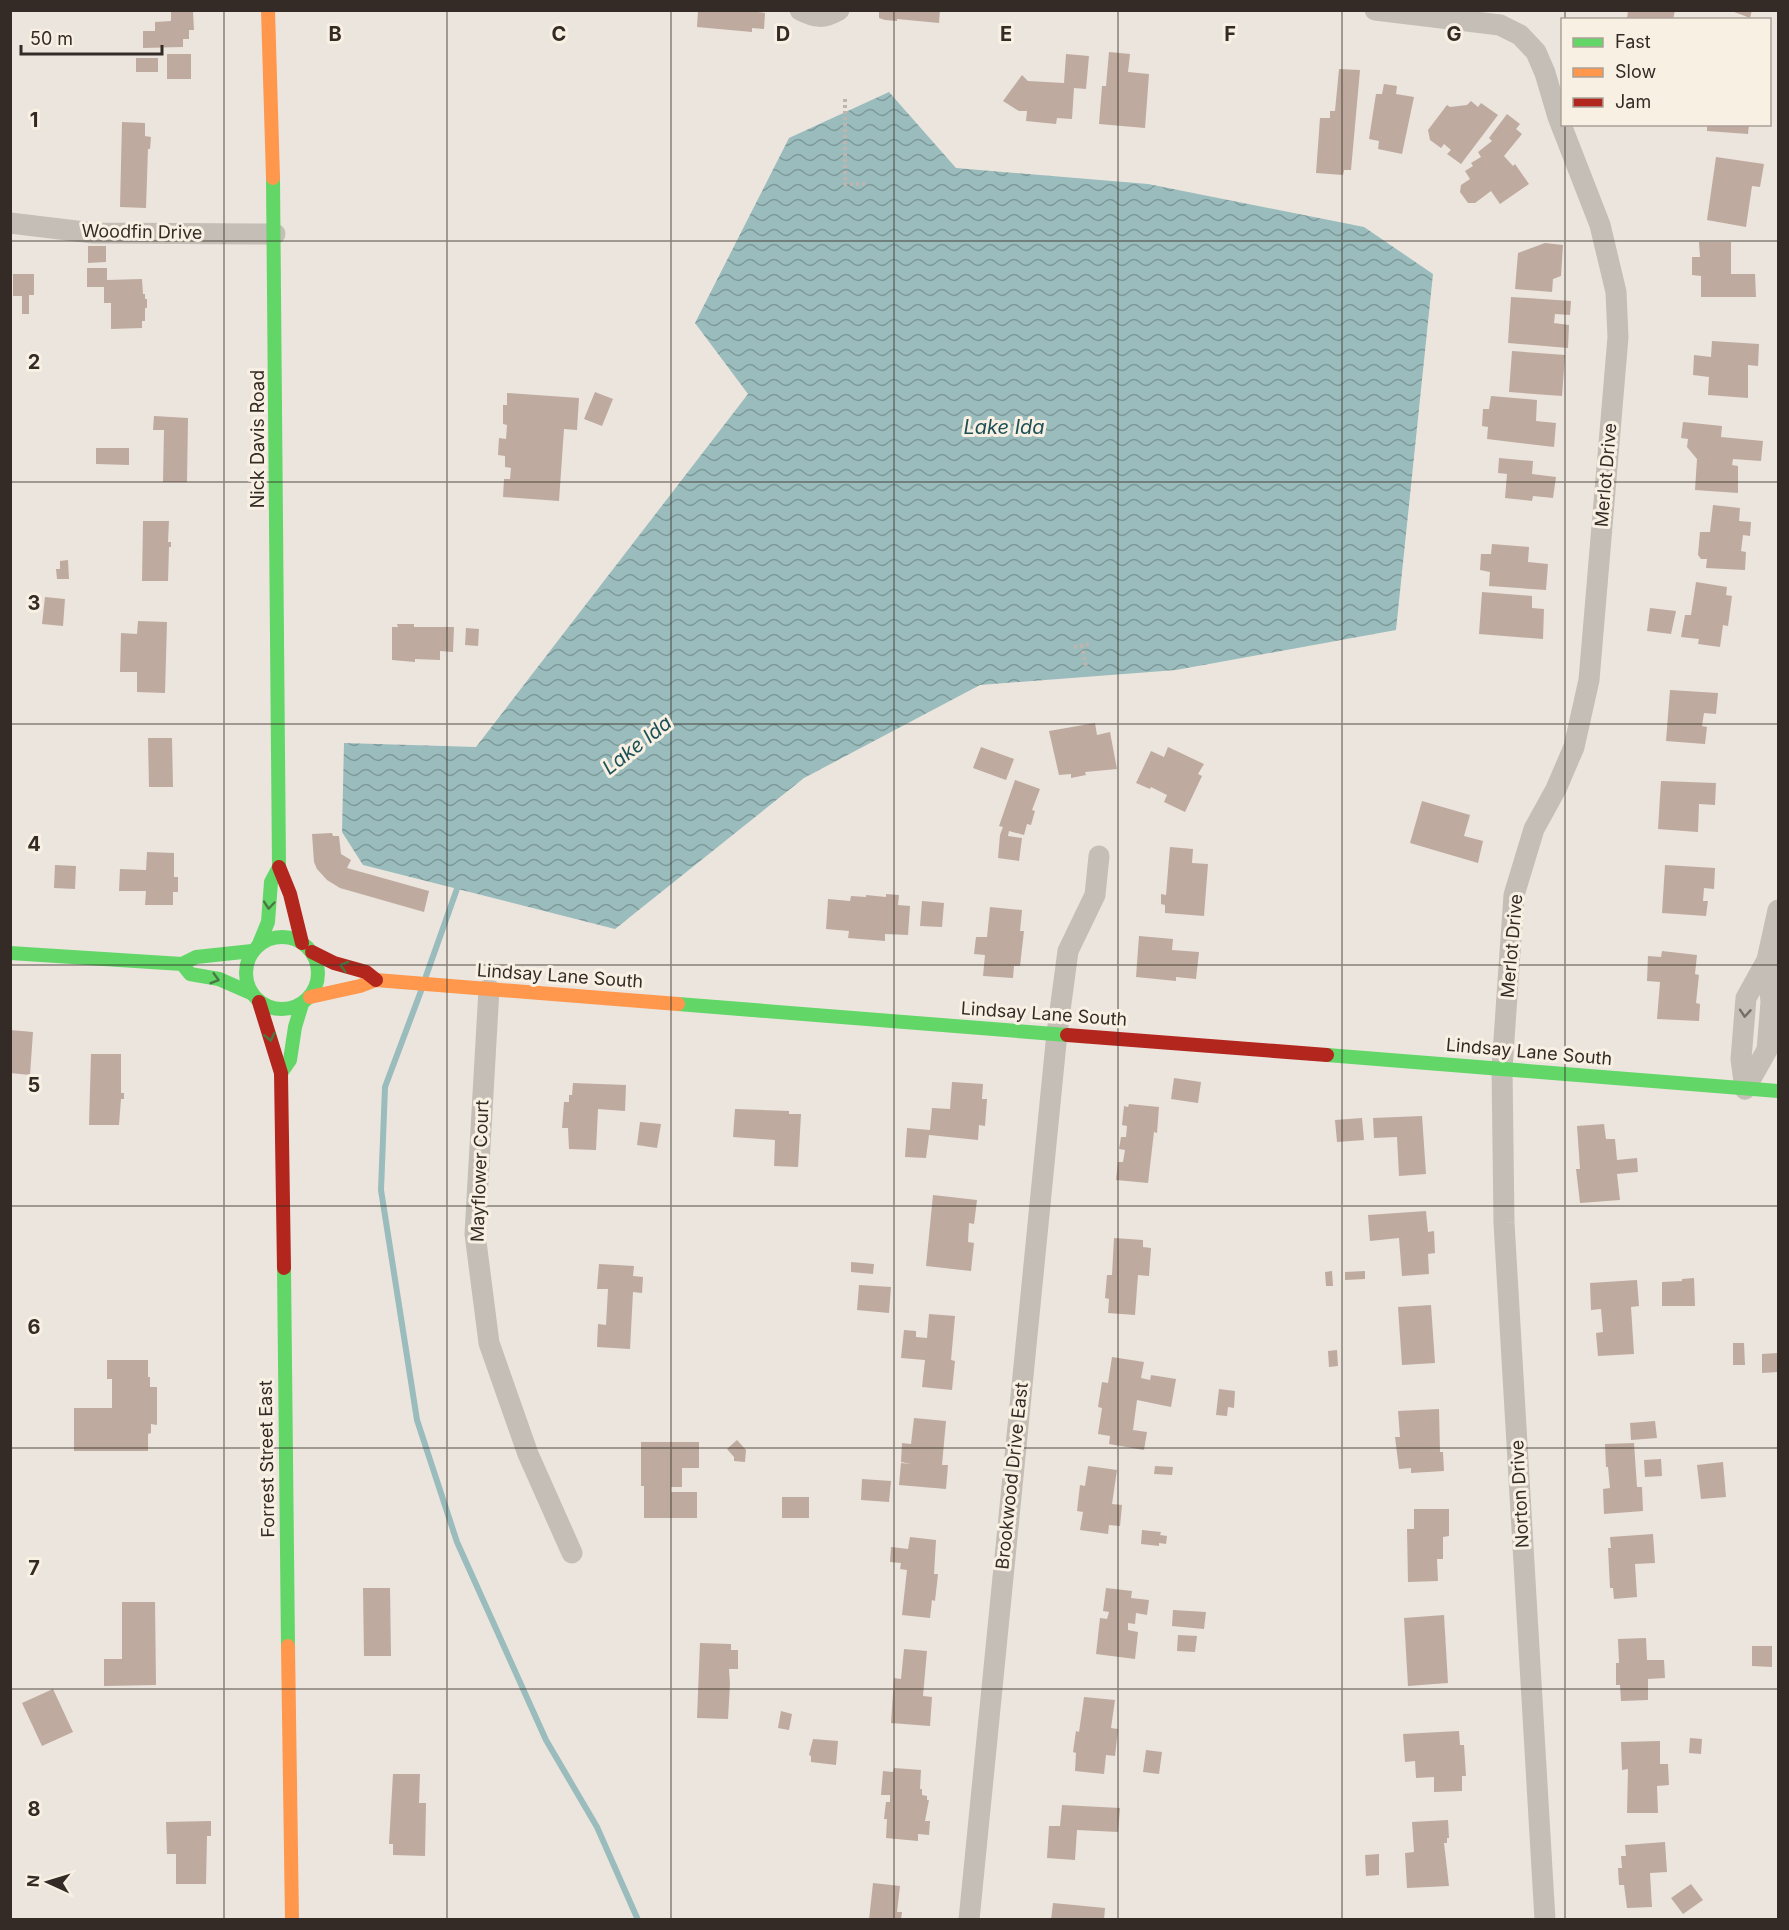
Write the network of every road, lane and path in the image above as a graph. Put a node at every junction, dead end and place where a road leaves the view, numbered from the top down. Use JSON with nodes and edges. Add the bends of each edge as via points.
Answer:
{"nodes":[{"id":1,"x":268,"y":10,"type":"edge"},
{"id":2,"x":800,"y":10,"type":"edge"},
{"id":3,"x":839,"y":10,"type":"edge"},
{"id":4,"x":1375,"y":10,"type":"edge"},
{"id":5,"x":845,"y":99,"type":"dead end"},
{"id":6,"x":1561,"y":125,"type":"edge"},
{"id":7,"x":1562,"y":126,"type":"edge"},
{"id":8,"x":868,"y":184,"type":"dead end"},
{"id":9,"x":10,"y":223,"type":"edge"},
{"id":10,"x":275,"y":234,"type":"junction"},
{"id":11,"x":1090,"y":644,"type":"dead end"},
{"id":12,"x":1082,"y":645,"type":"junction"},
{"id":13,"x":1074,"y":647,"type":"dead end"},
{"id":14,"x":1086,"y":667,"type":"dead end"},
{"id":15,"x":1099,"y":856,"type":"dead end"},
{"id":16,"x":279,"y":867,"type":"junction"},
{"id":17,"x":1779,"y":910,"type":"edge"},
{"id":18,"x":307,"y":947,"type":"junction"},
{"id":19,"x":256,"y":948,"type":"junction"},
{"id":20,"x":10,"y":953,"type":"edge"},
{"id":21,"x":182,"y":964,"type":"junction"},
{"id":22,"x":376,"y":980,"type":"junction"},
{"id":23,"x":489,"y":989,"type":"junction"},
{"id":24,"x":255,"y":997,"type":"junction"},
{"id":25,"x":306,"y":1000,"type":"junction"},
{"id":26,"x":1057,"y":1033,"type":"junction"},
{"id":27,"x":1502,"y":1068,"type":"junction"},
{"id":28,"x":281,"y":1073,"type":"junction"},
{"id":29,"x":1745,"y":1089,"type":"junction"},
{"id":30,"x":1779,"y":1091,"type":"edge"},
{"id":31,"x":572,"y":1553,"type":"dead end"},
{"id":32,"x":292,"y":1920,"type":"edge"},
{"id":33,"x":969,"y":1920,"type":"edge"},
{"id":34,"x":1545,"y":1920,"type":"edge"}],
"edges":[{"from":1,"to":10,"type":"street","name":"Nick Davis Road"},
{"from":2,"to":3,"type":"street","via":[[827,18]]},
{"from":4,"to":6,"type":"street","name":"Merlot Drive","via":[[1500,25],[1520,34],[1536,52]]},
{"from":5,"to":8,"type":"path","via":[[845,184]]},
{"from":7,"to":27,"type":"street","name":"Merlot Drive","via":[[1600,225],[1616,292],[1618,337],[1589,680],[1574,747],[1534,829],[1514,895]]},
{"from":9,"to":10,"type":"street","name":"Woodfin Drive","via":[[93,233]]},
{"from":10,"to":16,"type":"street","name":"Nick Davis Road"},
{"from":11,"to":12,"type":"path"},
{"from":12,"to":13,"type":"path"},
{"from":12,"to":14,"type":"path"},
{"from":15,"to":26,"type":"street","name":"Brookwood Drive East","via":[[1095,895],[1068,951]]},
{"from":16,"to":18,"type":"street","name":"Nick Davis Road","via":[[288,883],[295,921]]},
{"from":16,"to":19,"type":"street","name":"Nick Davis Road","one_way":true,"via":[[271,882],[268,922]]},
{"from":17,"to":29,"type":"street","via":[[1767,960],[1746,998],[1741,1059]]},
{"from":18,"to":19,"type":"street","via":[[291,938],[279,937]]},
{"from":22,"to":18,"type":"street","one_way":true},
{"from":18,"to":25,"type":"street","via":[[317,963],[318,976],[316,987]]},
{"from":19,"to":21,"type":"street","via":[[196,957]]},
{"from":19,"to":24,"type":"street","via":[[245,971],[246,982]]},
{"from":20,"to":21,"type":"street"},
{"from":21,"to":24,"type":"street","one_way":true,"via":[[190,974],[219,979]]},
{"from":22,"to":23,"type":"street","name":"Lindsay Lane South"},
{"from":22,"to":25,"type":"street","name":"Lindsay Lane South"},
{"from":23,"to":26,"type":"street","name":"Lindsay Lane South"},
{"from":23,"to":31,"type":"street","name":"Mayflower Court","via":[[475,1234],[489,1343],[528,1454]]},
{"from":24,"to":25,"type":"street","via":[[280,1011]]},
{"from":24,"to":28,"type":"street","name":"Forrest Street East","one_way":true},
{"from":25,"to":28,"type":"street","via":[[295,1027],[290,1060]]},
{"from":26,"to":27,"type":"street","name":"Lindsay Lane South"},
{"from":26,"to":33,"type":"street","name":"Brookwood Drive East"},
{"from":27,"to":29,"type":"street","name":"Lindsay Lane South"},
{"from":27,"to":34,"type":"street","name":"Norton Drive","via":[[1504,1222]]},
{"from":28,"to":32,"type":"street","name":"Forrest Street East"},
{"from":29,"to":30,"type":"street","name":"Lindsay Lane South"}]}
